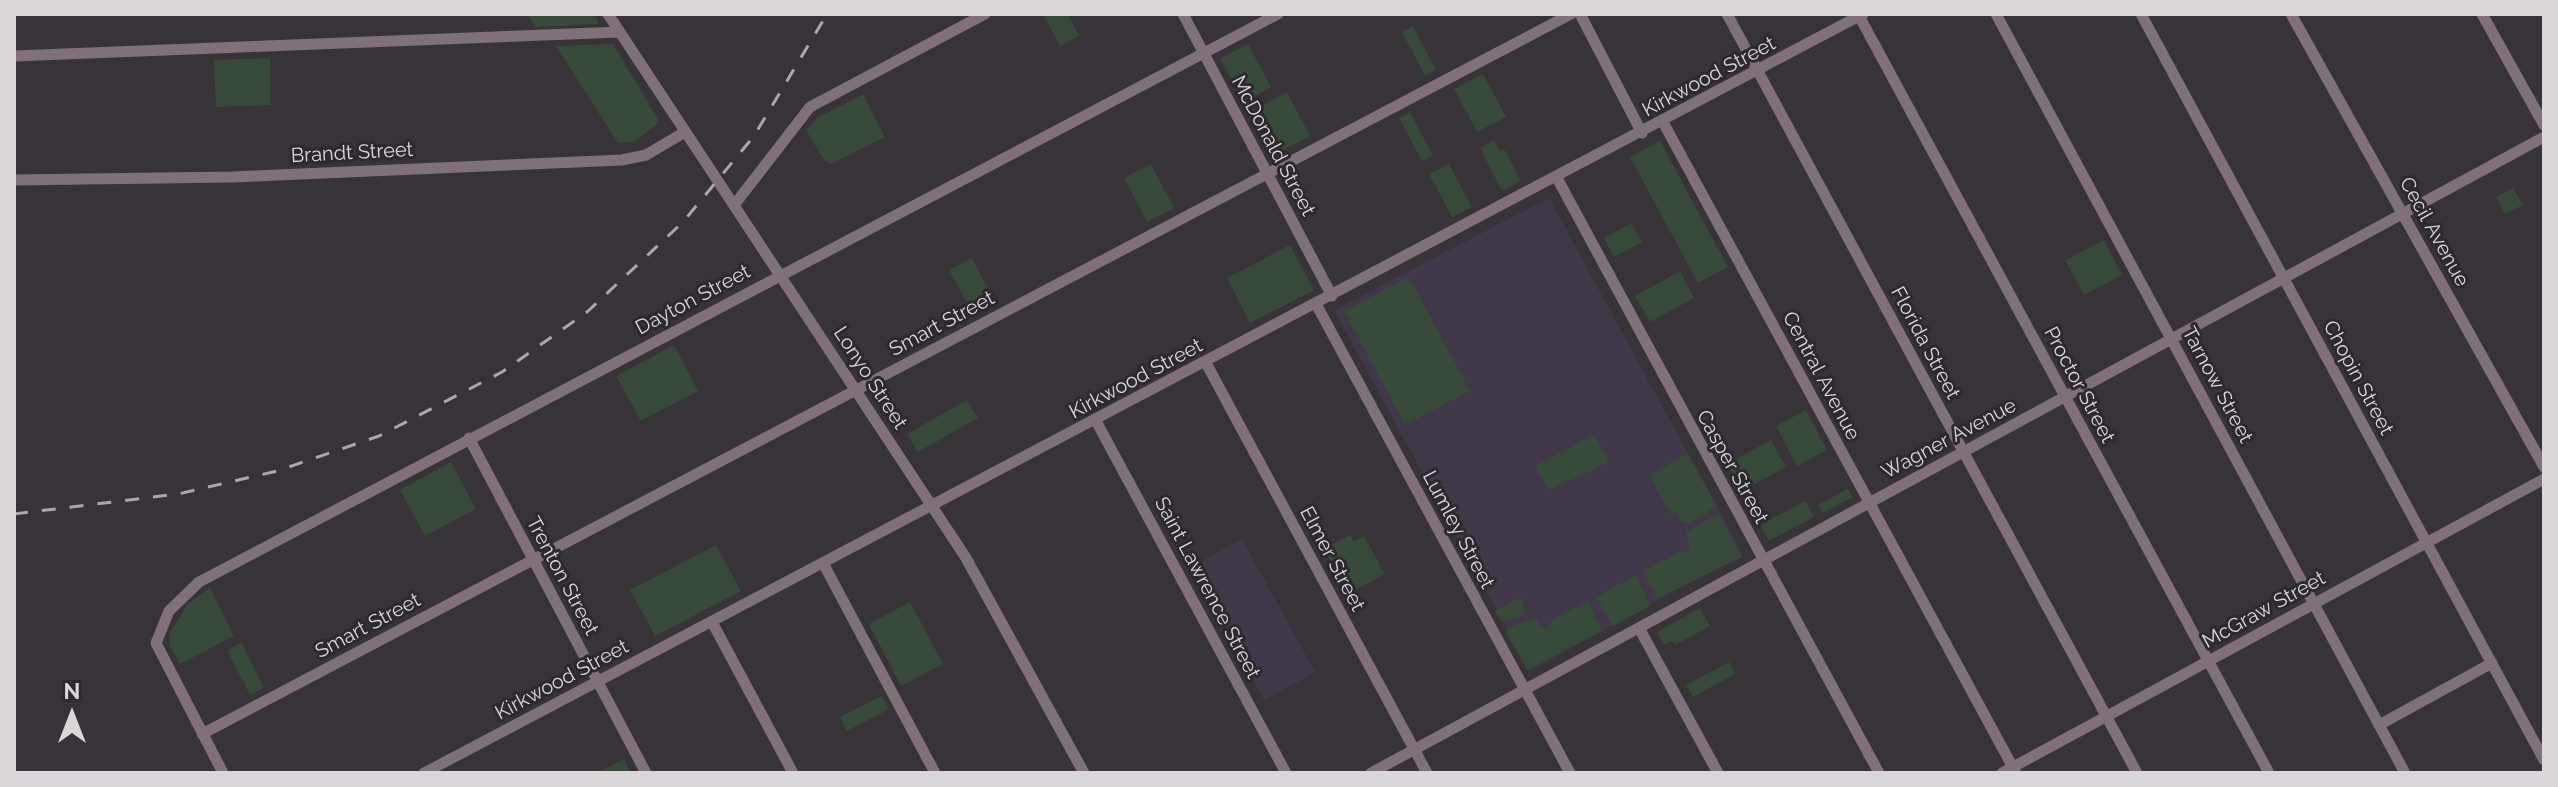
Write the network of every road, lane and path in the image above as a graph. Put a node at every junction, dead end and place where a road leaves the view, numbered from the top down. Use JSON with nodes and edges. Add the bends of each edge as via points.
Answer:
{"nodes":[{"id":1,"x":608,"y":14,"type":"edge"},
{"id":2,"x":985,"y":14,"type":"edge"},
{"id":3,"x":1183,"y":14,"type":"edge"},
{"id":4,"x":1278,"y":14,"type":"edge"},
{"id":5,"x":1571,"y":14,"type":"edge"},
{"id":6,"x":1580,"y":14,"type":"edge"},
{"id":7,"x":1727,"y":14,"type":"edge"},
{"id":8,"x":1996,"y":14,"type":"edge"},
{"id":9,"x":2141,"y":14,"type":"edge"},
{"id":10,"x":2291,"y":14,"type":"edge"},
{"id":11,"x":2482,"y":14,"type":"edge"},
{"id":12,"x":1860,"y":15,"type":"edge"},
{"id":13,"x":620,"y":32,"type":"junction"},
{"id":14,"x":1203,"y":53,"type":"junction"},
{"id":15,"x":14,"y":56,"type":"edge"},
{"id":16,"x":1758,"y":71,"type":"junction"},
{"id":17,"x":1663,"y":122,"type":"junction"},
{"id":18,"x":2544,"y":125,"type":"edge"},
{"id":19,"x":685,"y":132,"type":"junction"},
{"id":20,"x":1642,"y":133,"type":"junction"},
{"id":21,"x":2544,"y":137,"type":"edge"},
{"id":22,"x":1267,"y":174,"type":"junction"},
{"id":23,"x":1557,"y":178,"type":"junction"},
{"id":24,"x":14,"y":180,"type":"edge"},
{"id":25,"x":735,"y":204,"type":"junction"},
{"id":26,"x":2403,"y":213,"type":"junction"},
{"id":27,"x":781,"y":275,"type":"junction"},
{"id":28,"x":2284,"y":278,"type":"junction"},
{"id":29,"x":1332,"y":296,"type":"junction"},
{"id":30,"x":1316,"y":304,"type":"junction"},
{"id":31,"x":2171,"y":339,"type":"junction"},
{"id":32,"x":1206,"y":363,"type":"junction"},
{"id":33,"x":856,"y":389,"type":"junction"},
{"id":34,"x":2065,"y":396,"type":"junction"},
{"id":35,"x":1096,"y":421,"type":"junction"},
{"id":36,"x":469,"y":438,"type":"junction"},
{"id":37,"x":1963,"y":451,"type":"junction"},
{"id":38,"x":2544,"y":467,"type":"edge"},
{"id":39,"x":2544,"y":479,"type":"edge"},
{"id":40,"x":1870,"y":502,"type":"junction"},
{"id":41,"x":932,"y":506,"type":"junction"},
{"id":42,"x":2426,"y":543,"type":"junction"},
{"id":43,"x":533,"y":559,"type":"junction"},
{"id":44,"x":1763,"y":560,"type":"junction"},
{"id":45,"x":823,"y":563,"type":"junction"},
{"id":46,"x":2314,"y":603,"type":"junction"},
{"id":47,"x":712,"y":622,"type":"junction"},
{"id":48,"x":1639,"y":628,"type":"junction"},
{"id":49,"x":2208,"y":661,"type":"junction"},
{"id":50,"x":2492,"y":663,"type":"junction"},
{"id":51,"x":597,"y":682,"type":"junction"},
{"id":52,"x":1525,"y":690,"type":"junction"},
{"id":53,"x":2106,"y":716,"type":"junction"},
{"id":54,"x":2379,"y":725,"type":"junction"},
{"id":55,"x":202,"y":734,"type":"junction"},
{"id":56,"x":1414,"y":750,"type":"junction"},
{"id":57,"x":2544,"y":760,"type":"edge"},
{"id":58,"x":2010,"y":771,"type":"edge"},
{"id":59,"x":223,"y":773,"type":"edge"},
{"id":60,"x":424,"y":773,"type":"edge"},
{"id":61,"x":646,"y":773,"type":"edge"},
{"id":62,"x":793,"y":773,"type":"edge"},
{"id":63,"x":935,"y":773,"type":"edge"},
{"id":64,"x":1084,"y":773,"type":"edge"},
{"id":65,"x":1286,"y":773,"type":"edge"},
{"id":66,"x":1371,"y":773,"type":"edge"},
{"id":67,"x":1427,"y":773,"type":"edge"},
{"id":68,"x":1570,"y":773,"type":"edge"},
{"id":69,"x":1718,"y":773,"type":"edge"},
{"id":70,"x":1879,"y":773,"type":"edge"},
{"id":71,"x":2137,"y":773,"type":"edge"},
{"id":72,"x":2269,"y":773,"type":"edge"},
{"id":73,"x":2405,"y":773,"type":"edge"}],
"edges":[{"from":1,"to":13,"type":"street","name":"Lonyo Street"},
{"from":2,"to":25,"type":"street","via":[[805,111]]},
{"from":3,"to":14,"type":"street","name":"McDonald Street"},
{"from":4,"to":14,"type":"street","name":"Dayton Street"},
{"from":5,"to":22,"type":"street","name":"Smart Street"},
{"from":6,"to":20,"type":"street"},
{"from":7,"to":16,"type":"street","name":"Florida Street"},
{"from":8,"to":31,"type":"street","name":"Tarnow Street"},
{"from":9,"to":28,"type":"street","name":"Chopin Street"},
{"from":10,"to":26,"type":"street","name":"Cecil Avenue"},
{"from":11,"to":18,"type":"street"},
{"from":12,"to":16,"type":"street","name":"Kirkwood Street"},
{"from":12,"to":34,"type":"street","name":"Proctor Street"},
{"from":13,"to":15,"type":"street"},
{"from":13,"to":19,"type":"street","name":"Lonyo Street"},
{"from":14,"to":22,"type":"street","name":"McDonald Street"},
{"from":14,"to":27,"type":"street","name":"Dayton Street"},
{"from":16,"to":17,"type":"street","name":"Kirkwood Street"},
{"from":16,"to":37,"type":"street","name":"Florida Street"},
{"from":17,"to":20,"type":"street","name":"Kirkwood Street"},
{"from":17,"to":40,"type":"street","name":"Central Avenue"},
{"from":19,"to":24,"type":"street","name":"Brandt Street","via":[[646,155],[622,160],[232,177]]},
{"from":19,"to":25,"type":"street","name":"Lonyo Street"},
{"from":20,"to":23,"type":"street","name":"Kirkwood Street"},
{"from":21,"to":26,"type":"street","name":"Wagner Avenue"},
{"from":22,"to":29,"type":"street","name":"McDonald Street"},
{"from":22,"to":33,"type":"street","name":"Smart Street"},
{"from":23,"to":29,"type":"street","name":"Kirkwood Street"},
{"from":23,"to":44,"type":"street","name":"Casper Street"},
{"from":25,"to":27,"type":"street","name":"Lonyo Street"},
{"from":26,"to":28,"type":"street","name":"Wagner Avenue"},
{"from":26,"to":38,"type":"street","name":"Cecil Avenue"},
{"from":27,"to":33,"type":"street","name":"Lonyo Street"},
{"from":27,"to":36,"type":"street","name":"Dayton Street"},
{"from":28,"to":31,"type":"street","name":"Wagner Avenue"},
{"from":28,"to":42,"type":"street","name":"Chopin Street"},
{"from":29,"to":30,"type":"street","name":"Kirkwood Street"},
{"from":30,"to":32,"type":"street","name":"Kirkwood Street"},
{"from":30,"to":52,"type":"street","name":"Lumley Street"},
{"from":31,"to":34,"type":"street","name":"Wagner Avenue"},
{"from":31,"to":46,"type":"street","name":"Tarnow Street"},
{"from":32,"to":35,"type":"street","name":"Kirkwood Street"},
{"from":32,"to":56,"type":"street","name":"Elmer Street"},
{"from":33,"to":41,"type":"street","name":"Lonyo Street"},
{"from":33,"to":43,"type":"street","name":"Smart Street"},
{"from":34,"to":37,"type":"street","name":"Wagner Avenue"},
{"from":34,"to":49,"type":"street","name":"Proctor Street"},
{"from":35,"to":41,"type":"street","name":"Kirkwood Street"},
{"from":35,"to":65,"type":"street","name":"Saint Lawrence Street"},
{"from":36,"to":43,"type":"street","name":"Trenton Street"},
{"from":36,"to":55,"type":"street","name":"Dayton Street","via":[[199,582],[169,611],[156,637],[157,648]]},
{"from":37,"to":40,"type":"street","name":"Wagner Avenue"},
{"from":37,"to":53,"type":"street","name":"Florida Street"},
{"from":39,"to":42,"type":"street","name":"McGraw Street"},
{"from":40,"to":44,"type":"street","name":"Wagner Avenue"},
{"from":40,"to":58,"type":"street","name":"Central Avenue"},
{"from":41,"to":45,"type":"street","name":"Kirkwood Street"},
{"from":41,"to":64,"type":"street","name":"Lonyo Street","via":[[984,589]]},
{"from":42,"to":46,"type":"street","name":"McGraw Street"},
{"from":42,"to":50,"type":"street","name":"Chopin Street"},
{"from":43,"to":51,"type":"street","name":"Trenton Street"},
{"from":43,"to":55,"type":"street","name":"Smart Street"},
{"from":44,"to":48,"type":"street","name":"Wagner Avenue"},
{"from":44,"to":70,"type":"street","name":"Casper Street"},
{"from":45,"to":47,"type":"street","name":"Kirkwood Street"},
{"from":45,"to":63,"type":"street"},
{"from":46,"to":49,"type":"street","name":"McGraw Street"},
{"from":46,"to":54,"type":"street","name":"Tarnow Street"},
{"from":47,"to":51,"type":"street","name":"Kirkwood Street"},
{"from":47,"to":62,"type":"street"},
{"from":48,"to":52,"type":"street","name":"Wagner Avenue"},
{"from":48,"to":69,"type":"street"},
{"from":49,"to":53,"type":"street","name":"McGraw Street"},
{"from":49,"to":72,"type":"street","name":"Proctor Street"},
{"from":50,"to":54,"type":"street"},
{"from":50,"to":57,"type":"street","name":"Chopin Street"},
{"from":51,"to":60,"type":"street","name":"Kirkwood Street"},
{"from":51,"to":61,"type":"street","name":"Trenton Street"},
{"from":52,"to":56,"type":"street","name":"Wagner Avenue"},
{"from":52,"to":68,"type":"street","name":"Lumley Street"},
{"from":53,"to":58,"type":"street","name":"McGraw Street"},
{"from":53,"to":71,"type":"street","name":"Florida Street"},
{"from":54,"to":73,"type":"street","name":"Tarnow Street"},
{"from":55,"to":59,"type":"street"},
{"from":56,"to":66,"type":"street","name":"Wagner Avenue"},
{"from":56,"to":67,"type":"street","name":"Elmer Street"}]}
